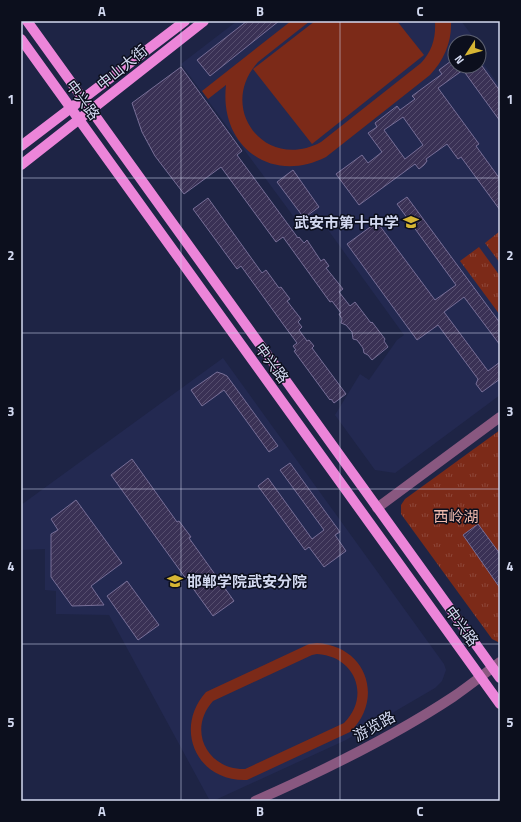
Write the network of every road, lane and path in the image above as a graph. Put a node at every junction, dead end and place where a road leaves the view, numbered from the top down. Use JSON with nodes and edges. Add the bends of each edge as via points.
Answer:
{"nodes":[{"id":1,"x":27,"y":21,"type":"edge"},
{"id":2,"x":185,"y":21,"type":"edge"},
{"id":3,"x":204,"y":21,"type":"edge"},
{"id":4,"x":21,"y":39,"type":"edge"},
{"id":5,"x":83,"y":99,"type":"junction"},
{"id":6,"x":70,"y":108,"type":"junction"},
{"id":7,"x":91,"y":110,"type":"junction"},
{"id":8,"x":79,"y":120,"type":"junction"},
{"id":9,"x":21,"y":146,"type":"edge"},
{"id":10,"x":21,"y":166,"type":"edge"},
{"id":11,"x":500,"y":417,"type":"edge"},
{"id":12,"x":377,"y":508,"type":"junction"},
{"id":13,"x":496,"y":665,"type":"edge"},
{"id":14,"x":480,"y":677,"type":"junction"},
{"id":15,"x":500,"y":678,"type":"edge"},
{"id":16,"x":500,"y":704,"type":"edge"},
{"id":17,"x":255,"y":801,"type":"edge"}],
"edges":[{"from":1,"to":5,"type":"main road","name":"中兴路"},
{"from":2,"to":5,"type":"main road","name":"中山大街"},
{"from":3,"to":7,"type":"main road","name":"中山大街"},
{"from":4,"to":6,"type":"main road","name":"中兴路"},
{"from":5,"to":6,"type":"main road","name":"中山大街"},
{"from":5,"to":7,"type":"main road","name":"中兴路"},
{"from":6,"to":8,"type":"main road","name":"中兴路"},
{"from":6,"to":9,"type":"main road","name":"中山大街"},
{"from":7,"to":8,"type":"main road","name":"中山大街"},
{"from":7,"to":12,"type":"main road","name":"中兴路"},
{"from":8,"to":10,"type":"main road","name":"中山大街"},
{"from":8,"to":14,"type":"main road","name":"中兴路"},
{"from":11,"to":12,"type":"street"},
{"from":12,"to":13,"type":"main road","name":"中兴路"},
{"from":13,"to":14,"type":"street","name":"游览路"},
{"from":13,"to":15,"type":"main road","name":"中兴路"},
{"from":14,"to":16,"type":"main road","name":"中兴路"},
{"from":14,"to":17,"type":"street","name":"游览路","via":[[453,697],[384,739]]}]}
